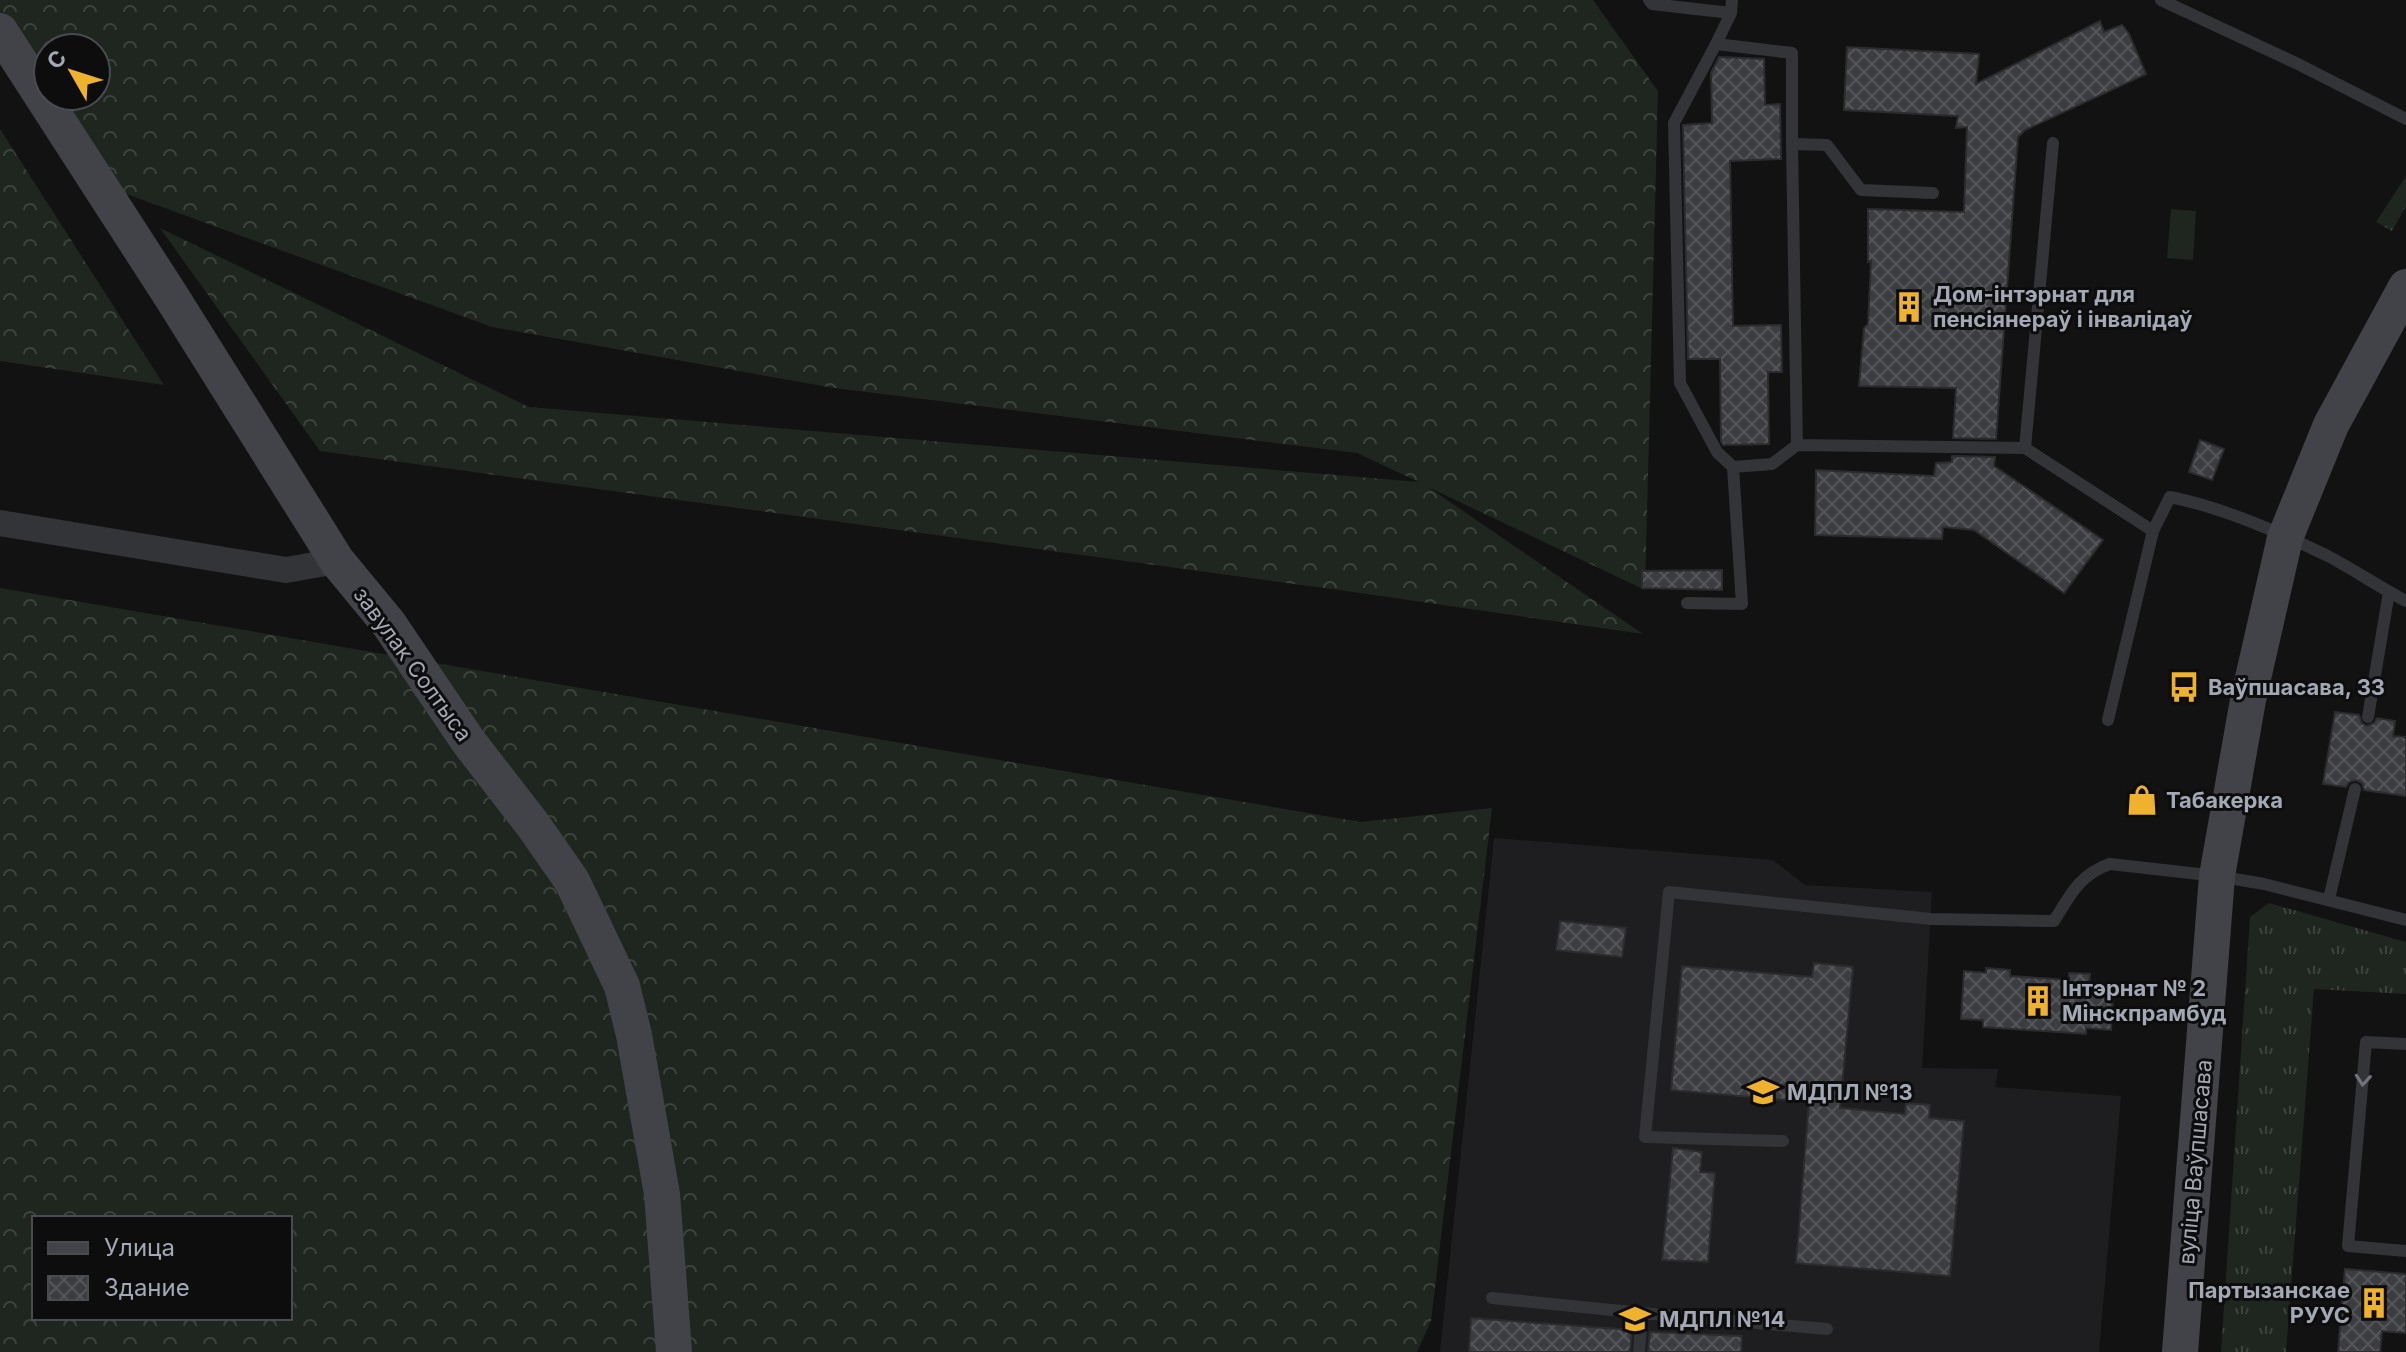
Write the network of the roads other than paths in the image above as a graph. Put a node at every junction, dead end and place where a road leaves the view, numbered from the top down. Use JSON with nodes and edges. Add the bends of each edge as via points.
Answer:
{"nodes":[{"id":1,"x":1649,"y":0,"type":"edge"},
{"id":2,"x":2161,"y":0,"type":"edge"},
{"id":3,"x":1731,"y":6,"type":"edge"},
{"id":4,"x":0,"y":31,"type":"edge"},
{"id":5,"x":1716,"y":44,"type":"junction"},
{"id":6,"x":2406,"y":119,"type":"edge"},
{"id":7,"x":2053,"y":143,"type":"dead end"},
{"id":8,"x":1792,"y":144,"type":"junction"},
{"id":9,"x":1933,"y":193,"type":"dead end"},
{"id":10,"x":2406,"y":287,"type":"edge"},
{"id":11,"x":2395,"y":323,"type":"edge"},
{"id":12,"x":1797,"y":445,"type":"junction"},
{"id":13,"x":2025,"y":448,"type":"junction"},
{"id":14,"x":1733,"y":467,"type":"junction"},
{"id":15,"x":0,"y":523,"type":"edge"},
{"id":16,"x":2153,"y":531,"type":"junction"},
{"id":17,"x":2285,"y":538,"type":"junction"},
{"id":18,"x":337,"y":561,"type":"junction"},
{"id":19,"x":2389,"y":592,"type":"junction"},
{"id":20,"x":2406,"y":601,"type":"edge"},
{"id":21,"x":1687,"y":603,"type":"dead end"},
{"id":22,"x":2368,"y":717,"type":"dead end"},
{"id":23,"x":2108,"y":720,"type":"dead end"},
{"id":24,"x":2355,"y":789,"type":"dead end"},
{"id":25,"x":2217,"y":876,"type":"junction"},
{"id":26,"x":2329,"y":899,"type":"junction"},
{"id":27,"x":2406,"y":920,"type":"edge"},
{"id":28,"x":2406,"y":1044,"type":"edge"},
{"id":29,"x":1783,"y":1141,"type":"dead end"},
{"id":30,"x":2406,"y":1251,"type":"edge"},
{"id":31,"x":1492,"y":1298,"type":"dead end"},
{"id":32,"x":1642,"y":1313,"type":"junction"},
{"id":33,"x":1827,"y":1329,"type":"dead end"},
{"id":34,"x":674,"y":1352,"type":"edge"},
{"id":35,"x":1639,"y":1352,"type":"edge"},
{"id":36,"x":2180,"y":1352,"type":"edge"}],
"edges":[{"from":1,"to":3,"type":"lane"},
{"from":2,"to":6,"type":"lane"},
{"from":3,"to":5,"type":"lane"},
{"from":4,"to":18,"type":"street","name":"завулак Солтыса"},
{"from":5,"to":8,"type":"lane","via":[[1792,53]]},
{"from":5,"to":14,"type":"lane","via":[[1674,123],[1680,383],[1717,452]]},
{"from":7,"to":13,"type":"lane"},
{"from":8,"to":9,"type":"lane","via":[[1827,145],[1861,190]]},
{"from":8,"to":12,"type":"lane"},
{"from":10,"to":11,"type":"street","name":"вуліца Ваўпшасава"},
{"from":11,"to":17,"type":"street","name":"вуліца Ваўпшасава","via":[[2331,425]]},
{"from":12,"to":13,"type":"lane"},
{"from":12,"to":14,"type":"lane","via":[[1772,464]]},
{"from":13,"to":16,"type":"lane"},
{"from":14,"to":21,"type":"lane","via":[[1742,604]]},
{"from":15,"to":18,"type":"street","via":[[286,570]]},
{"from":16,"to":17,"type":"lane","via":[[2170,497],[2204,504]]},
{"from":16,"to":23,"type":"lane"},
{"from":17,"to":19,"type":"lane"},
{"from":17,"to":25,"type":"street","name":"вуліца Ваўпшасава","via":[[2248,700]]},
{"from":18,"to":34,"type":"street","name":"завулак Солтыса","via":[[389,624],[556,857],[622,986],[662,1194]]},
{"from":19,"to":20,"type":"lane"},
{"from":19,"to":22,"type":"lane"},
{"from":24,"to":26,"type":"lane"},
{"from":25,"to":26,"type":"lane"},
{"from":25,"to":29,"type":"lane","via":[[2110,864],[2093,870],[2074,889],[2054,921],[1931,919],[1669,892],[1645,1137]]},
{"from":25,"to":36,"type":"street","name":"вуліца Ваўпшасава"},
{"from":26,"to":27,"type":"lane"},
{"from":28,"to":30,"type":"lane","one_way":true,"via":[[2366,1042],[2348,1246]]},
{"from":31,"to":32,"type":"lane"},
{"from":32,"to":33,"type":"lane"},
{"from":32,"to":35,"type":"lane"}]}
